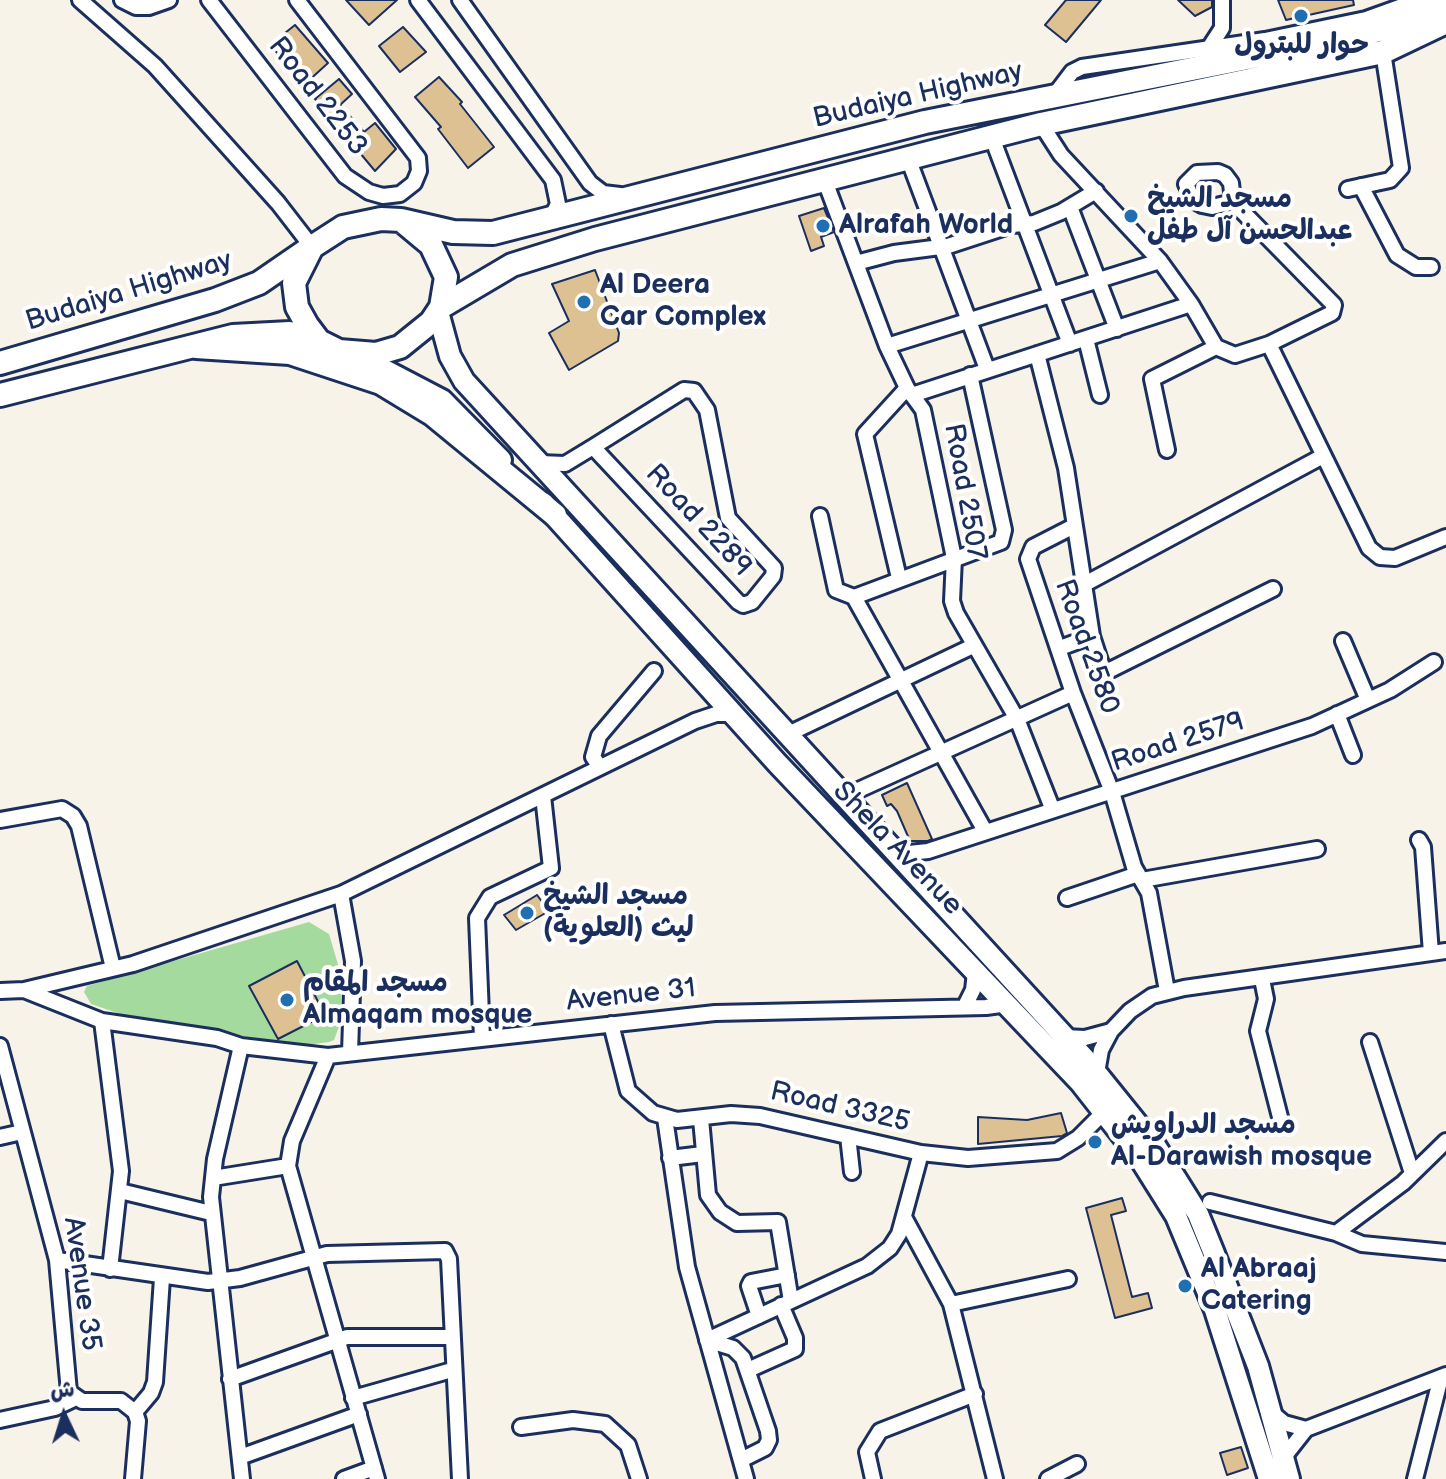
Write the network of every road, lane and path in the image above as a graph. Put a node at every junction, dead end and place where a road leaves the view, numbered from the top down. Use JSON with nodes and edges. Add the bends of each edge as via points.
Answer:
{"nodes":[{"id":1,"x":80,"y":0,"type":"edge"},
{"id":2,"x":169,"y":0,"type":"edge"},
{"id":3,"x":209,"y":0,"type":"edge"},
{"id":4,"x":297,"y":0,"type":"edge"},
{"id":5,"x":418,"y":0,"type":"edge"},
{"id":6,"x":460,"y":0,"type":"edge"},
{"id":7,"x":1222,"y":0,"type":"edge"},
{"id":8,"x":1419,"y":0,"type":"edge"},
{"id":9,"x":123,"y":1,"type":"edge"},
{"id":10,"x":1446,"y":2,"type":"edge"},
{"id":11,"x":1382,"y":7,"type":"edge"},
{"id":12,"x":1446,"y":22,"type":"edge"},
{"id":13,"x":106,"y":23,"type":"junction"},
{"id":14,"x":1446,"y":38,"type":"edge"},
{"id":15,"x":1408,"y":42,"type":"junction"},
{"id":16,"x":1383,"y":52,"type":"junction"},
{"id":17,"x":1203,"y":58,"type":"junction"},
{"id":18,"x":1041,"y":124,"type":"junction"},
{"id":19,"x":991,"y":135,"type":"junction"},
{"id":20,"x":908,"y":158,"type":"junction"},
{"id":21,"x":825,"y":181,"type":"junction"},
{"id":22,"x":668,"y":188,"type":"junction"},
{"id":23,"x":1096,"y":191,"type":"junction"},
{"id":24,"x":1233,"y":202,"type":"dead end"},
{"id":25,"x":1070,"y":207,"type":"junction"},
{"id":26,"x":401,"y":220,"type":"junction"},
{"id":27,"x":550,"y":220,"type":"junction"},
{"id":28,"x":1026,"y":224,"type":"junction"},
{"id":29,"x":942,"y":246,"type":"junction"},
{"id":30,"x":312,"y":247,"type":"junction"},
{"id":31,"x":1160,"y":261,"type":"junction"},
{"id":32,"x":856,"y":263,"type":"junction"},
{"id":33,"x":1431,"y":267,"type":"dead end"},
{"id":34,"x":1098,"y":280,"type":"junction"},
{"id":35,"x":1053,"y":295,"type":"junction"},
{"id":36,"x":1191,"y":304,"type":"junction"},
{"id":37,"x":440,"y":310,"type":"junction"},
{"id":38,"x":971,"y":320,"type":"junction"},
{"id":39,"x":1117,"y":329,"type":"junction"},
{"id":40,"x":1086,"y":339,"type":"junction"},
{"id":41,"x":319,"y":341,"type":"junction"},
{"id":42,"x":1070,"y":344,"type":"junction"},
{"id":43,"x":1269,"y":344,"type":"junction"},
{"id":44,"x":887,"y":346,"type":"junction"},
{"id":45,"x":196,"y":347,"type":"junction"},
{"id":46,"x":1216,"y":347,"type":"junction"},
{"id":47,"x":354,"y":354,"type":"junction"},
{"id":48,"x":1037,"y":354,"type":"junction"},
{"id":49,"x":0,"y":363,"type":"edge"},
{"id":50,"x":987,"y":369,"type":"junction"},
{"id":51,"x":970,"y":375,"type":"junction"},
{"id":52,"x":909,"y":392,"type":"junction"},
{"id":53,"x":0,"y":395,"type":"edge"},
{"id":54,"x":1100,"y":395,"type":"dead end"},
{"id":55,"x":593,"y":447,"type":"junction"},
{"id":56,"x":1167,"y":450,"type":"dead end"},
{"id":57,"x":1323,"y":456,"type":"junction"},
{"id":58,"x":539,"y":463,"type":"junction"},
{"id":59,"x":565,"y":464,"type":"junction"},
{"id":60,"x":561,"y":487,"type":"junction"},
{"id":61,"x":555,"y":515,"type":"junction"},
{"id":62,"x":820,"y":516,"type":"dead end"},
{"id":63,"x":1074,"y":526,"type":"junction"},
{"id":64,"x":1446,"y":537,"type":"edge"},
{"id":65,"x":954,"y":558,"type":"junction"},
{"id":66,"x":899,"y":578,"type":"junction"},
{"id":67,"x":1083,"y":585,"type":"junction"},
{"id":68,"x":1273,"y":589,"type":"dead end"},
{"id":69,"x":854,"y":597,"type":"junction"},
{"id":70,"x":1092,"y":636,"type":"junction"},
{"id":71,"x":1343,"y":641,"type":"dead end"},
{"id":72,"x":973,"y":646,"type":"junction"},
{"id":73,"x":1060,"y":648,"type":"junction"},
{"id":74,"x":1434,"y":662,"type":"dead end"},
{"id":75,"x":654,"y":671,"type":"dead end"},
{"id":76,"x":703,"y":679,"type":"junction"},
{"id":77,"x":902,"y":679,"type":"junction"},
{"id":78,"x":1073,"y":693,"type":"junction"},
{"id":79,"x":1368,"y":700,"type":"junction"},
{"id":80,"x":737,"y":714,"type":"junction"},
{"id":81,"x":1337,"y":714,"type":"junction"},
{"id":82,"x":1017,"y":719,"type":"junction"},
{"id":83,"x":695,"y":721,"type":"junction"},
{"id":84,"x":786,"y":735,"type":"junction"},
{"id":85,"x":942,"y":753,"type":"junction"},
{"id":86,"x":1353,"y":755,"type":"dead end"},
{"id":87,"x":600,"y":767,"type":"junction"},
{"id":88,"x":1112,"y":792,"type":"junction"},
{"id":89,"x":543,"y":796,"type":"junction"},
{"id":90,"x":843,"y":797,"type":"junction"},
{"id":91,"x":1052,"y":808,"type":"junction"},
{"id":92,"x":0,"y":820,"type":"edge"},
{"id":93,"x":985,"y":831,"type":"junction"},
{"id":94,"x":1419,"y":840,"type":"dead end"},
{"id":95,"x":891,"y":847,"type":"junction"},
{"id":96,"x":1317,"y":849,"type":"dead end"},
{"id":97,"x":928,"y":851,"type":"junction"},
{"id":98,"x":1140,"y":877,"type":"junction"},
{"id":99,"x":923,"y":882,"type":"junction"},
{"id":100,"x":341,"y":894,"type":"junction"},
{"id":101,"x":1067,"y":898,"type":"dead end"},
{"id":102,"x":1439,"y":952,"type":"edge"},
{"id":103,"x":113,"y":968,"type":"junction"},
{"id":104,"x":975,"y":972,"type":"junction"},
{"id":105,"x":1262,"y":979,"type":"junction"},
{"id":106,"x":24,"y":990,"type":"junction"},
{"id":107,"x":0,"y":991,"type":"edge"},
{"id":108,"x":1167,"y":991,"type":"junction"},
{"id":109,"x":1008,"y":1004,"type":"junction"},
{"id":110,"x":965,"y":1006,"type":"junction"},
{"id":111,"x":102,"y":1021,"type":"junction"},
{"id":112,"x":611,"y":1024,"type":"junction"},
{"id":113,"x":1111,"y":1031,"type":"junction"},
{"id":114,"x":1064,"y":1037,"type":"junction"},
{"id":115,"x":482,"y":1038,"type":"junction"},
{"id":116,"x":1370,"y":1042,"type":"dead end"},
{"id":117,"x":0,"y":1046,"type":"edge"},
{"id":118,"x":241,"y":1046,"type":"junction"},
{"id":119,"x":350,"y":1053,"type":"junction"},
{"id":120,"x":328,"y":1056,"type":"junction"},
{"id":121,"x":1097,"y":1073,"type":"junction"},
{"id":122,"x":1104,"y":1112,"type":"junction"},
{"id":123,"x":665,"y":1118,"type":"junction"},
{"id":124,"x":701,"y":1119,"type":"junction"},
{"id":125,"x":1281,"y":1121,"type":"dead end"},
{"id":126,"x":22,"y":1132,"type":"junction"},
{"id":127,"x":848,"y":1136,"type":"junction"},
{"id":128,"x":0,"y":1137,"type":"edge"},
{"id":129,"x":1446,"y":1141,"type":"edge"},
{"id":130,"x":921,"y":1153,"type":"junction"},
{"id":131,"x":703,"y":1154,"type":"junction"},
{"id":132,"x":670,"y":1158,"type":"junction"},
{"id":133,"x":288,"y":1166,"type":"junction"},
{"id":134,"x":852,"y":1172,"type":"dead end"},
{"id":135,"x":1412,"y":1173,"type":"junction"},
{"id":136,"x":213,"y":1178,"type":"junction"},
{"id":137,"x":120,"y":1191,"type":"junction"},
{"id":138,"x":1210,"y":1202,"type":"dead end"},
{"id":139,"x":211,"y":1213,"type":"junction"},
{"id":140,"x":904,"y":1217,"type":"junction"},
{"id":141,"x":1336,"y":1233,"type":"junction"},
{"id":142,"x":1446,"y":1252,"type":"edge"},
{"id":143,"x":312,"y":1256,"type":"junction"},
{"id":144,"x":57,"y":1260,"type":"junction"},
{"id":145,"x":110,"y":1269,"type":"junction"},
{"id":146,"x":787,"y":1275,"type":"junction"},
{"id":147,"x":162,"y":1278,"type":"junction"},
{"id":148,"x":1068,"y":1279,"type":"dead end"},
{"id":149,"x":219,"y":1282,"type":"junction"},
{"id":150,"x":786,"y":1303,"type":"junction"},
{"id":151,"x":951,"y":1304,"type":"junction"},
{"id":152,"x":759,"y":1316,"type":"junction"},
{"id":153,"x":452,"y":1337,"type":"junction"},
{"id":154,"x":337,"y":1340,"type":"junction"},
{"id":155,"x":707,"y":1340,"type":"junction"},
{"id":156,"x":452,"y":1370,"type":"junction"},
{"id":157,"x":748,"y":1370,"type":"junction"},
{"id":158,"x":1443,"y":1376,"type":"edge"},
{"id":159,"x":230,"y":1379,"type":"junction"},
{"id":160,"x":975,"y":1394,"type":"junction"},
{"id":161,"x":353,"y":1398,"type":"junction"},
{"id":162,"x":74,"y":1399,"type":"junction"},
{"id":163,"x":135,"y":1412,"type":"junction"},
{"id":164,"x":1272,"y":1413,"type":"junction"},
{"id":165,"x":359,"y":1414,"type":"junction"},
{"id":166,"x":0,"y":1420,"type":"edge"},
{"id":167,"x":521,"y":1427,"type":"dead end"},
{"id":168,"x":1306,"y":1429,"type":"junction"},
{"id":169,"x":240,"y":1457,"type":"junction"},
{"id":170,"x":1284,"y":1457,"type":"junction"},
{"id":171,"x":741,"y":1460,"type":"junction"},
{"id":172,"x":1077,"y":1464,"type":"dead end"},
{"id":173,"x":376,"y":1473,"type":"edge"},
{"id":174,"x":743,"y":1478,"type":"edge"},
{"id":175,"x":133,"y":1479,"type":"edge"},
{"id":176,"x":242,"y":1479,"type":"edge"},
{"id":177,"x":344,"y":1479,"type":"edge"},
{"id":178,"x":460,"y":1479,"type":"edge"},
{"id":179,"x":639,"y":1479,"type":"edge"},
{"id":180,"x":873,"y":1479,"type":"edge"},
{"id":181,"x":995,"y":1479,"type":"edge"},
{"id":182,"x":1048,"y":1479,"type":"edge"},
{"id":183,"x":1269,"y":1479,"type":"edge"},
{"id":184,"x":1289,"y":1479,"type":"edge"},
{"id":185,"x":1415,"y":1479,"type":"edge"}],
"edges":[{"from":1,"to":13,"type":"street"},
{"from":2,"to":9,"type":"street","via":[[149,7]]},
{"from":3,"to":4,"type":"street","name":"Road 2253","via":[[345,176],[369,192],[400,194],[414,183],[418,158]]},
{"from":5,"to":27,"type":"street","via":[[553,180],[558,204]]},
{"from":6,"to":22,"type":"street","via":[[595,189],[611,195]]},
{"from":7,"to":17,"type":"street","via":[[1222,28]]},
{"from":8,"to":11,"type":"street"},
{"from":9,"to":13,"type":"street"},
{"from":10,"to":17,"type":"main road","name":"Budaiya Highway","via":[[1382,30]]},
{"from":11,"to":17,"type":"street"},
{"from":12,"to":15,"type":"main road","name":"Budaiya Highway"},
{"from":13,"to":30,"type":"street","via":[[155,66]]},
{"from":14,"to":15,"type":"main road"},
{"from":15,"to":16,"type":"main road","name":"Budaiya Highway"},
{"from":16,"to":18,"type":"main road","name":"Budaiya Highway"},
{"from":16,"to":33,"type":"street","via":[[1402,163],[1395,177],[1354,187],[1397,255],[1416,267]]},
{"from":17,"to":22,"type":"main road","name":"Budaiya Highway"},
{"from":18,"to":19,"type":"main road","name":"Budaiya Highway"},
{"from":18,"to":23,"type":"street","via":[[1061,155]]},
{"from":19,"to":20,"type":"main road","name":"Budaiya Highway"},
{"from":19,"to":28,"type":"street"},
{"from":20,"to":21,"type":"main road","name":"Budaiya Highway"},
{"from":20,"to":29,"type":"street"},
{"from":21,"to":32,"type":"street","name":"Road 2507"},
{"from":21,"to":37,"type":"main road","name":"Budaiya Highway","via":[[512,265]]},
{"from":22,"to":27,"type":"main road","name":"Budaiya Highway"},
{"from":23,"to":25,"type":"street"},
{"from":23,"to":31,"type":"street"},
{"from":24,"to":43,"type":"street","via":[[1334,305],[1332,313]]},
{"from":25,"to":28,"type":"street"},
{"from":25,"to":34,"type":"street"},
{"from":26,"to":27,"type":"main road","name":"Budaiya Highway","via":[[472,234]]},
{"from":26,"to":30,"type":"main road","via":[[353,224]]},
{"from":26,"to":37,"type":"main road","via":[[425,238],[441,262],[446,286]]},
{"from":28,"to":29,"type":"street"},
{"from":28,"to":35,"type":"street"},
{"from":29,"to":32,"type":"street"},
{"from":29,"to":38,"type":"street"},
{"from":30,"to":41,"type":"main road","via":[[294,295]]},
{"from":30,"to":49,"type":"main road","name":"Budaiya Highway","via":[[259,283],[215,300]]},
{"from":31,"to":34,"type":"street"},
{"from":31,"to":36,"type":"street"},
{"from":32,"to":44,"type":"street","name":"Road 2507"},
{"from":34,"to":35,"type":"street"},
{"from":34,"to":39,"type":"street"},
{"from":35,"to":38,"type":"street"},
{"from":35,"to":42,"type":"street"},
{"from":36,"to":39,"type":"street"},
{"from":36,"to":46,"type":"street"},
{"from":37,"to":47,"type":"main road","via":[[400,347]]},
{"from":37,"to":58,"type":"main road","name":"Shela Avenue","via":[[455,367]]},
{"from":38,"to":44,"type":"street"},
{"from":38,"to":50,"type":"street"},
{"from":39,"to":40,"type":"street"},
{"from":40,"to":42,"type":"street"},
{"from":40,"to":54,"type":"street"},
{"from":41,"to":45,"type":"main road","via":[[266,332]]},
{"from":41,"to":47,"type":"main road"},
{"from":42,"to":48,"type":"street"},
{"from":43,"to":46,"type":"street","via":[[1235,355]]},
{"from":43,"to":57,"type":"street"},
{"from":44,"to":52,"type":"street","name":"Road 2507"},
{"from":45,"to":53,"type":"main road"},
{"from":45,"to":61,"type":"main road","via":[[290,353],[381,383],[432,414]]},
{"from":46,"to":56,"type":"street","via":[[1152,379]]},
{"from":47,"to":61,"type":"main road","name":"Shela Avenue","via":[[442,400]]},
{"from":48,"to":50,"type":"street"},
{"from":48,"to":63,"type":"street","via":[[1066,468]]},
{"from":50,"to":51,"type":"street"},
{"from":51,"to":52,"type":"street"},
{"from":51,"to":65,"type":"street","via":[[1004,530],[996,545]]},
{"from":52,"to":65,"type":"street","name":"Road 2507","via":[[923,410]]},
{"from":52,"to":66,"type":"street","via":[[865,434]]},
{"from":55,"to":55,"type":"street","name":"Road 2289","via":[[740,604],[752,602],[774,568],[728,518],[701,396],[684,390]]},
{"from":55,"to":59,"type":"street","name":"Road 2289"},
{"from":57,"to":64,"type":"street","via":[[1374,553],[1395,558]]},
{"from":57,"to":67,"type":"street"},
{"from":58,"to":59,"type":"street"},
{"from":58,"to":60,"type":"main road","name":"Shela Avenue"},
{"from":59,"to":60,"type":"street"},
{"from":60,"to":84,"type":"main road","name":"Shela Avenue"},
{"from":61,"to":76,"type":"main road","name":"Shela Avenue"},
{"from":62,"to":69,"type":"street","via":[[836,590]]},
{"from":63,"to":67,"type":"street"},
{"from":63,"to":73,"type":"street","name":"Road 2580","via":[[1028,554]]},
{"from":65,"to":66,"type":"street"},
{"from":65,"to":72,"type":"street","name":"Road 2507","via":[[952,601]]},
{"from":66,"to":69,"type":"street"},
{"from":67,"to":70,"type":"street"},
{"from":68,"to":70,"type":"street","via":[[1109,673],[1101,669]]},
{"from":69,"to":77,"type":"street"},
{"from":70,"to":73,"type":"street"},
{"from":71,"to":79,"type":"street"},
{"from":72,"to":77,"type":"street"},
{"from":72,"to":82,"type":"street","name":"Road 2507"},
{"from":73,"to":78,"type":"street","name":"Road 2580"},
{"from":74,"to":79,"type":"street","name":"Road 2579"},
{"from":75,"to":87,"type":"street","via":[[599,736],[593,757]]},
{"from":76,"to":80,"type":"main road","name":"Shela Avenue"},
{"from":76,"to":83,"type":"street","via":[[706,703]]},
{"from":77,"to":84,"type":"street"},
{"from":77,"to":85,"type":"street"},
{"from":78,"to":82,"type":"street"},
{"from":78,"to":88,"type":"street","name":"Road 2580"},
{"from":79,"to":81,"type":"street","name":"Road 2579"},
{"from":80,"to":83,"type":"street"},
{"from":80,"to":104,"type":"main road","name":"Shela Avenue"},
{"from":81,"to":86,"type":"street"},
{"from":81,"to":88,"type":"street","name":"Road 2579"},
{"from":82,"to":85,"type":"street"},
{"from":82,"to":91,"type":"street","name":"Road 2507"},
{"from":83,"to":87,"type":"street"},
{"from":84,"to":90,"type":"main road","name":"Shela Avenue"},
{"from":85,"to":90,"type":"street"},
{"from":85,"to":93,"type":"street"},
{"from":87,"to":89,"type":"street"},
{"from":88,"to":91,"type":"street","name":"Road 2579"},
{"from":88,"to":98,"type":"street","name":"Road 2580"},
{"from":89,"to":100,"type":"street"},
{"from":89,"to":115,"type":"street","via":[[551,868],[490,897],[477,918]]},
{"from":90,"to":95,"type":"main road","name":"Shela Avenue"},
{"from":91,"to":93,"type":"street","name":"Road 2579"},
{"from":92,"to":103,"type":"street","via":[[62,809],[79,826]]},
{"from":93,"to":97,"type":"street","name":"Road 2579"},
{"from":94,"to":102,"type":"street"},
{"from":95,"to":97,"type":"street","name":"Road 2579","via":[[909,853]]},
{"from":95,"to":99,"type":"main road","name":"Shela Avenue"},
{"from":96,"to":98,"type":"street"},
{"from":97,"to":99,"type":"street"},
{"from":98,"to":101,"type":"street"},
{"from":98,"to":108,"type":"street","name":"Road 2580","via":[[1149,893]]},
{"from":99,"to":114,"type":"main road","name":"Shela Avenue"},
{"from":100,"to":103,"type":"street"},
{"from":100,"to":119,"type":"street","via":[[353,961]]},
{"from":102,"to":105,"type":"street"},
{"from":103,"to":106,"type":"street"},
{"from":104,"to":109,"type":"main road","name":"Shela Avenue"},
{"from":104,"to":110,"type":"street"},
{"from":105,"to":108,"type":"street"},
{"from":105,"to":125,"type":"street","via":[[1266,999],[1258,1031]]},
{"from":106,"to":107,"type":"street"},
{"from":106,"to":111,"type":"street","name":"Avenue 31"},
{"from":108,"to":113,"type":"street","via":[[1141,1002]]},
{"from":109,"to":110,"type":"street","name":"Avenue 31"},
{"from":109,"to":122,"type":"main road","name":"Shela Avenue"},
{"from":110,"to":112,"type":"street","name":"Avenue 31","via":[[715,1013]]},
{"from":111,"to":118,"type":"street","name":"Avenue 31"},
{"from":111,"to":137,"type":"street","via":[[120,1151]]},
{"from":112,"to":115,"type":"street","name":"Avenue 31"},
{"from":112,"to":123,"type":"street","via":[[628,1091],[639,1104]]},
{"from":113,"to":114,"type":"street"},
{"from":113,"to":121,"type":"street"},
{"from":114,"to":121,"type":"main road","name":"Shela Avenue"},
{"from":115,"to":119,"type":"street","name":"Avenue 31"},
{"from":116,"to":135,"type":"street"},
{"from":117,"to":126,"type":"street","name":"Avenue 35"},
{"from":118,"to":120,"type":"street","name":"Avenue 31"},
{"from":118,"to":136,"type":"street"},
{"from":119,"to":120,"type":"street","name":"Avenue 31"},
{"from":120,"to":133,"type":"street","via":[[292,1141]]},
{"from":121,"to":164,"type":"main road","name":"Shela Avenue","via":[[1156,1147],[1198,1214]]},
{"from":122,"to":130,"type":"street","name":"Road 3325","via":[[1071,1144],[1051,1153],[968,1158]]},
{"from":122,"to":183,"type":"main road","name":"Shela Avenue","via":[[1176,1216],[1235,1366]]},
{"from":123,"to":124,"type":"street","name":"Road 3325"},
{"from":123,"to":132,"type":"street"},
{"from":124,"to":127,"type":"street","name":"Road 3325","via":[[745,1114]]},
{"from":124,"to":131,"type":"street"},
{"from":126,"to":128,"type":"street"},
{"from":126,"to":144,"type":"street","name":"Avenue 35"},
{"from":127,"to":130,"type":"street","name":"Road 3325"},
{"from":127,"to":134,"type":"street"},
{"from":129,"to":135,"type":"street"},
{"from":130,"to":140,"type":"street"},
{"from":131,"to":132,"type":"street"},
{"from":131,"to":146,"type":"street","via":[[708,1195],[728,1219],[778,1222]]},
{"from":132,"to":155,"type":"street","via":[[687,1267]]},
{"from":133,"to":136,"type":"street"},
{"from":133,"to":143,"type":"street"},
{"from":135,"to":141,"type":"street"},
{"from":136,"to":139,"type":"street"},
{"from":137,"to":139,"type":"street"},
{"from":137,"to":145,"type":"street"},
{"from":138,"to":141,"type":"street"},
{"from":139,"to":149,"type":"street"},
{"from":140,"to":150,"type":"street","via":[[895,1241],[878,1259]]},
{"from":140,"to":151,"type":"street"},
{"from":141,"to":142,"type":"street","via":[[1362,1244]]},
{"from":143,"to":149,"type":"street"},
{"from":143,"to":153,"type":"street","via":[[445,1251]]},
{"from":143,"to":154,"type":"street"},
{"from":144,"to":145,"type":"street"},
{"from":144,"to":162,"type":"street","name":"Avenue 35","via":[[68,1389]]},
{"from":145,"to":147,"type":"street"},
{"from":146,"to":150,"type":"street"},
{"from":146,"to":152,"type":"street","via":[[749,1284]]},
{"from":147,"to":149,"type":"street"},
{"from":147,"to":163,"type":"street","via":[[155,1382]]},
{"from":148,"to":151,"type":"street"},
{"from":149,"to":159,"type":"street"},
{"from":150,"to":152,"type":"street"},
{"from":150,"to":157,"type":"street","via":[[795,1349]]},
{"from":151,"to":160,"type":"street"},
{"from":152,"to":155,"type":"street"},
{"from":153,"to":154,"type":"street"},
{"from":153,"to":156,"type":"street"},
{"from":154,"to":159,"type":"street"},
{"from":154,"to":161,"type":"street"},
{"from":155,"to":157,"type":"street","via":[[733,1348]]},
{"from":155,"to":171,"type":"street"},
{"from":156,"to":161,"type":"street"},
{"from":156,"to":178,"type":"street"},
{"from":157,"to":171,"type":"street","via":[[769,1440],[765,1448]]},
{"from":158,"to":168,"type":"street"},
{"from":158,"to":185,"type":"street"},
{"from":159,"to":169,"type":"street"},
{"from":160,"to":180,"type":"street","via":[[880,1431],[867,1452]]},
{"from":160,"to":181,"type":"street"},
{"from":161,"to":165,"type":"street"},
{"from":162,"to":163,"type":"street","via":[[121,1401]]},
{"from":162,"to":166,"type":"street"},
{"from":163,"to":175,"type":"street"},
{"from":164,"to":168,"type":"street"},
{"from":164,"to":170,"type":"main road","name":"Shela Avenue"},
{"from":165,"to":169,"type":"street"},
{"from":165,"to":173,"type":"street"},
{"from":167,"to":179,"type":"street","via":[[573,1420],[605,1424],[628,1445]]},
{"from":168,"to":170,"type":"street"},
{"from":169,"to":176,"type":"street"},
{"from":170,"to":184,"type":"main road","name":"Shela Avenue"},
{"from":171,"to":174,"type":"street"},
{"from":172,"to":182,"type":"street"},
{"from":173,"to":177,"type":"street"}]}
